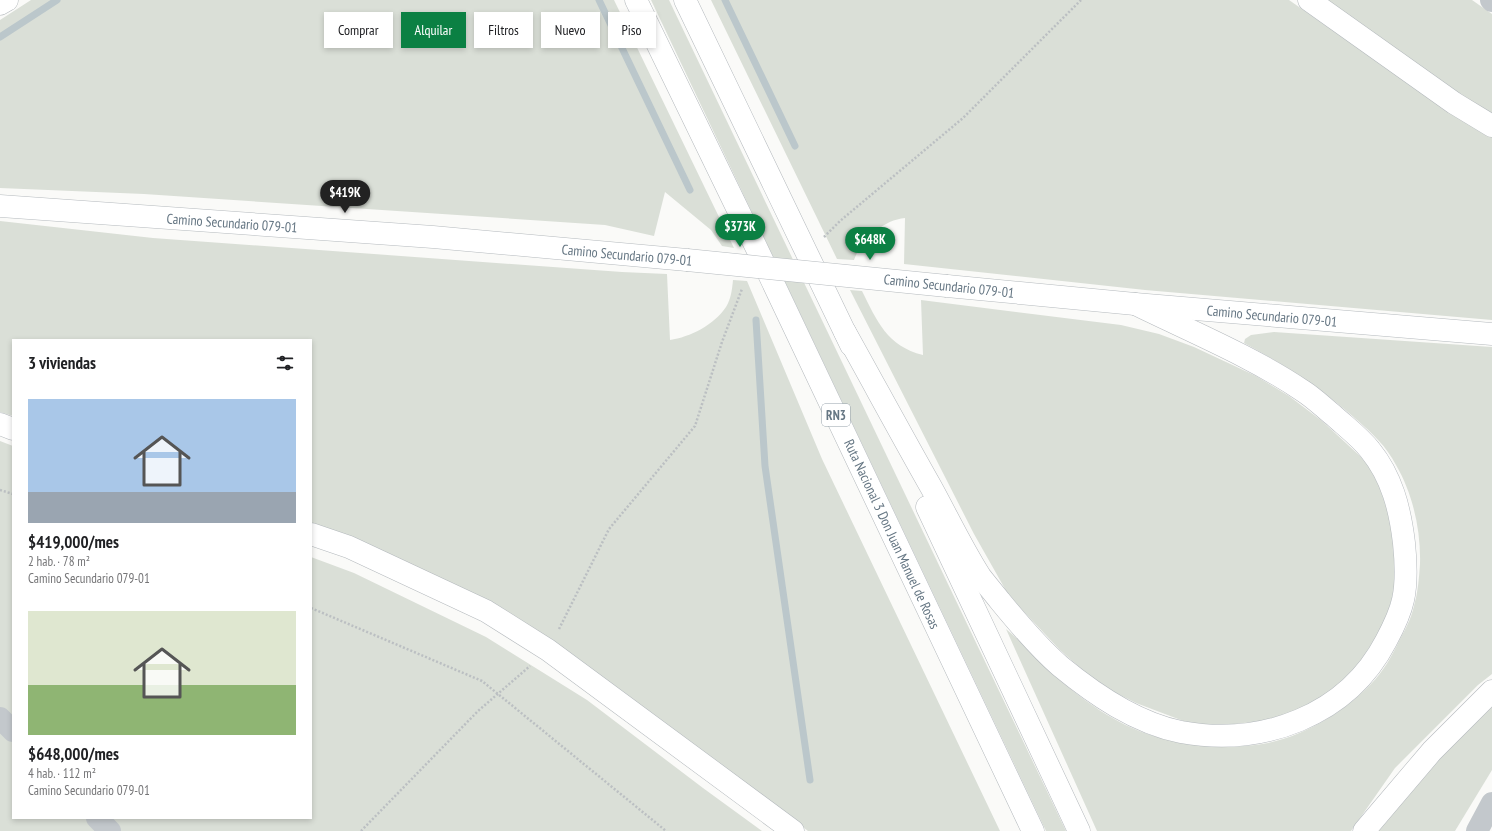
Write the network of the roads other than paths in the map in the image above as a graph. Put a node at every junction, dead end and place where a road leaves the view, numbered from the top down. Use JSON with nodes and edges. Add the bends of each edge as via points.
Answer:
{"nodes":[{"id":1,"x":6,"y":0,"type":"edge"},
{"id":2,"x":636,"y":0,"type":"edge"},
{"id":3,"x":685,"y":0,"type":"edge"},
{"id":4,"x":1309,"y":0,"type":"edge"},
{"id":5,"x":0,"y":4,"type":"edge"},
{"id":6,"x":1492,"y":126,"type":"edge"},
{"id":7,"x":0,"y":206,"type":"edge"},
{"id":8,"x":1135,"y":304,"type":"junction"},
{"id":9,"x":845,"y":332,"type":"junction"},
{"id":10,"x":1492,"y":334,"type":"edge"},
{"id":11,"x":0,"y":424,"type":"edge"},
{"id":12,"x":12,"y":429,"type":"edge"},
{"id":13,"x":312,"y":534,"type":"edge"},
{"id":14,"x":1492,"y":691,"type":"edge"},
{"id":15,"x":0,"y":718,"type":"edge"},
{"id":16,"x":12,"y":730,"type":"edge"},
{"id":17,"x":1492,"y":803,"type":"edge"},
{"id":18,"x":98,"y":819,"type":"edge"},
{"id":19,"x":110,"y":831,"type":"edge"},
{"id":20,"x":793,"y":831,"type":"edge"},
{"id":21,"x":1033,"y":831,"type":"edge"},
{"id":22,"x":1079,"y":831,"type":"edge"},
{"id":23,"x":1364,"y":831,"type":"edge"},
{"id":24,"x":1477,"y":831,"type":"edge"}],
"edges":[{"from":1,"to":5,"type":"main road"},
{"from":2,"to":21,"type":"main road","name":"Ruta Nacional 3 Don Juan Manuel de Rosas","number":"RN3"},
{"from":3,"to":9,"type":"main road"},
{"from":4,"to":6,"type":"main road","via":[[1454,103]]},
{"from":7,"to":8,"type":"main road","name":"Camino Secundario 079-01","bridge":true,"via":[[433,237]]},
{"from":8,"to":9,"type":"main road","via":[[1257,364],[1304,392],[1369,448],[1386,473],[1402,523],[1406,577],[1403,601],[1393,628],[1361,677],[1338,698],[1291,724],[1261,732],[1228,736],[1178,731],[1155,725],[1104,699],[1059,665],[1014,618],[981,577]]},
{"from":8,"to":10,"type":"main road","name":"Camino Secundario 079-01"},
{"from":9,"to":22,"type":"main road"},
{"from":11,"to":12,"type":"main road"},
{"from":13,"to":20,"type":"main road","via":[[349,547],[486,611],[548,650]]},
{"from":14,"to":23,"type":"main road","via":[[1432,751]]},
{"from":15,"to":16,"type":"street"},
{"from":17,"to":24,"type":"street"},
{"from":18,"to":19,"type":"street"}]}
